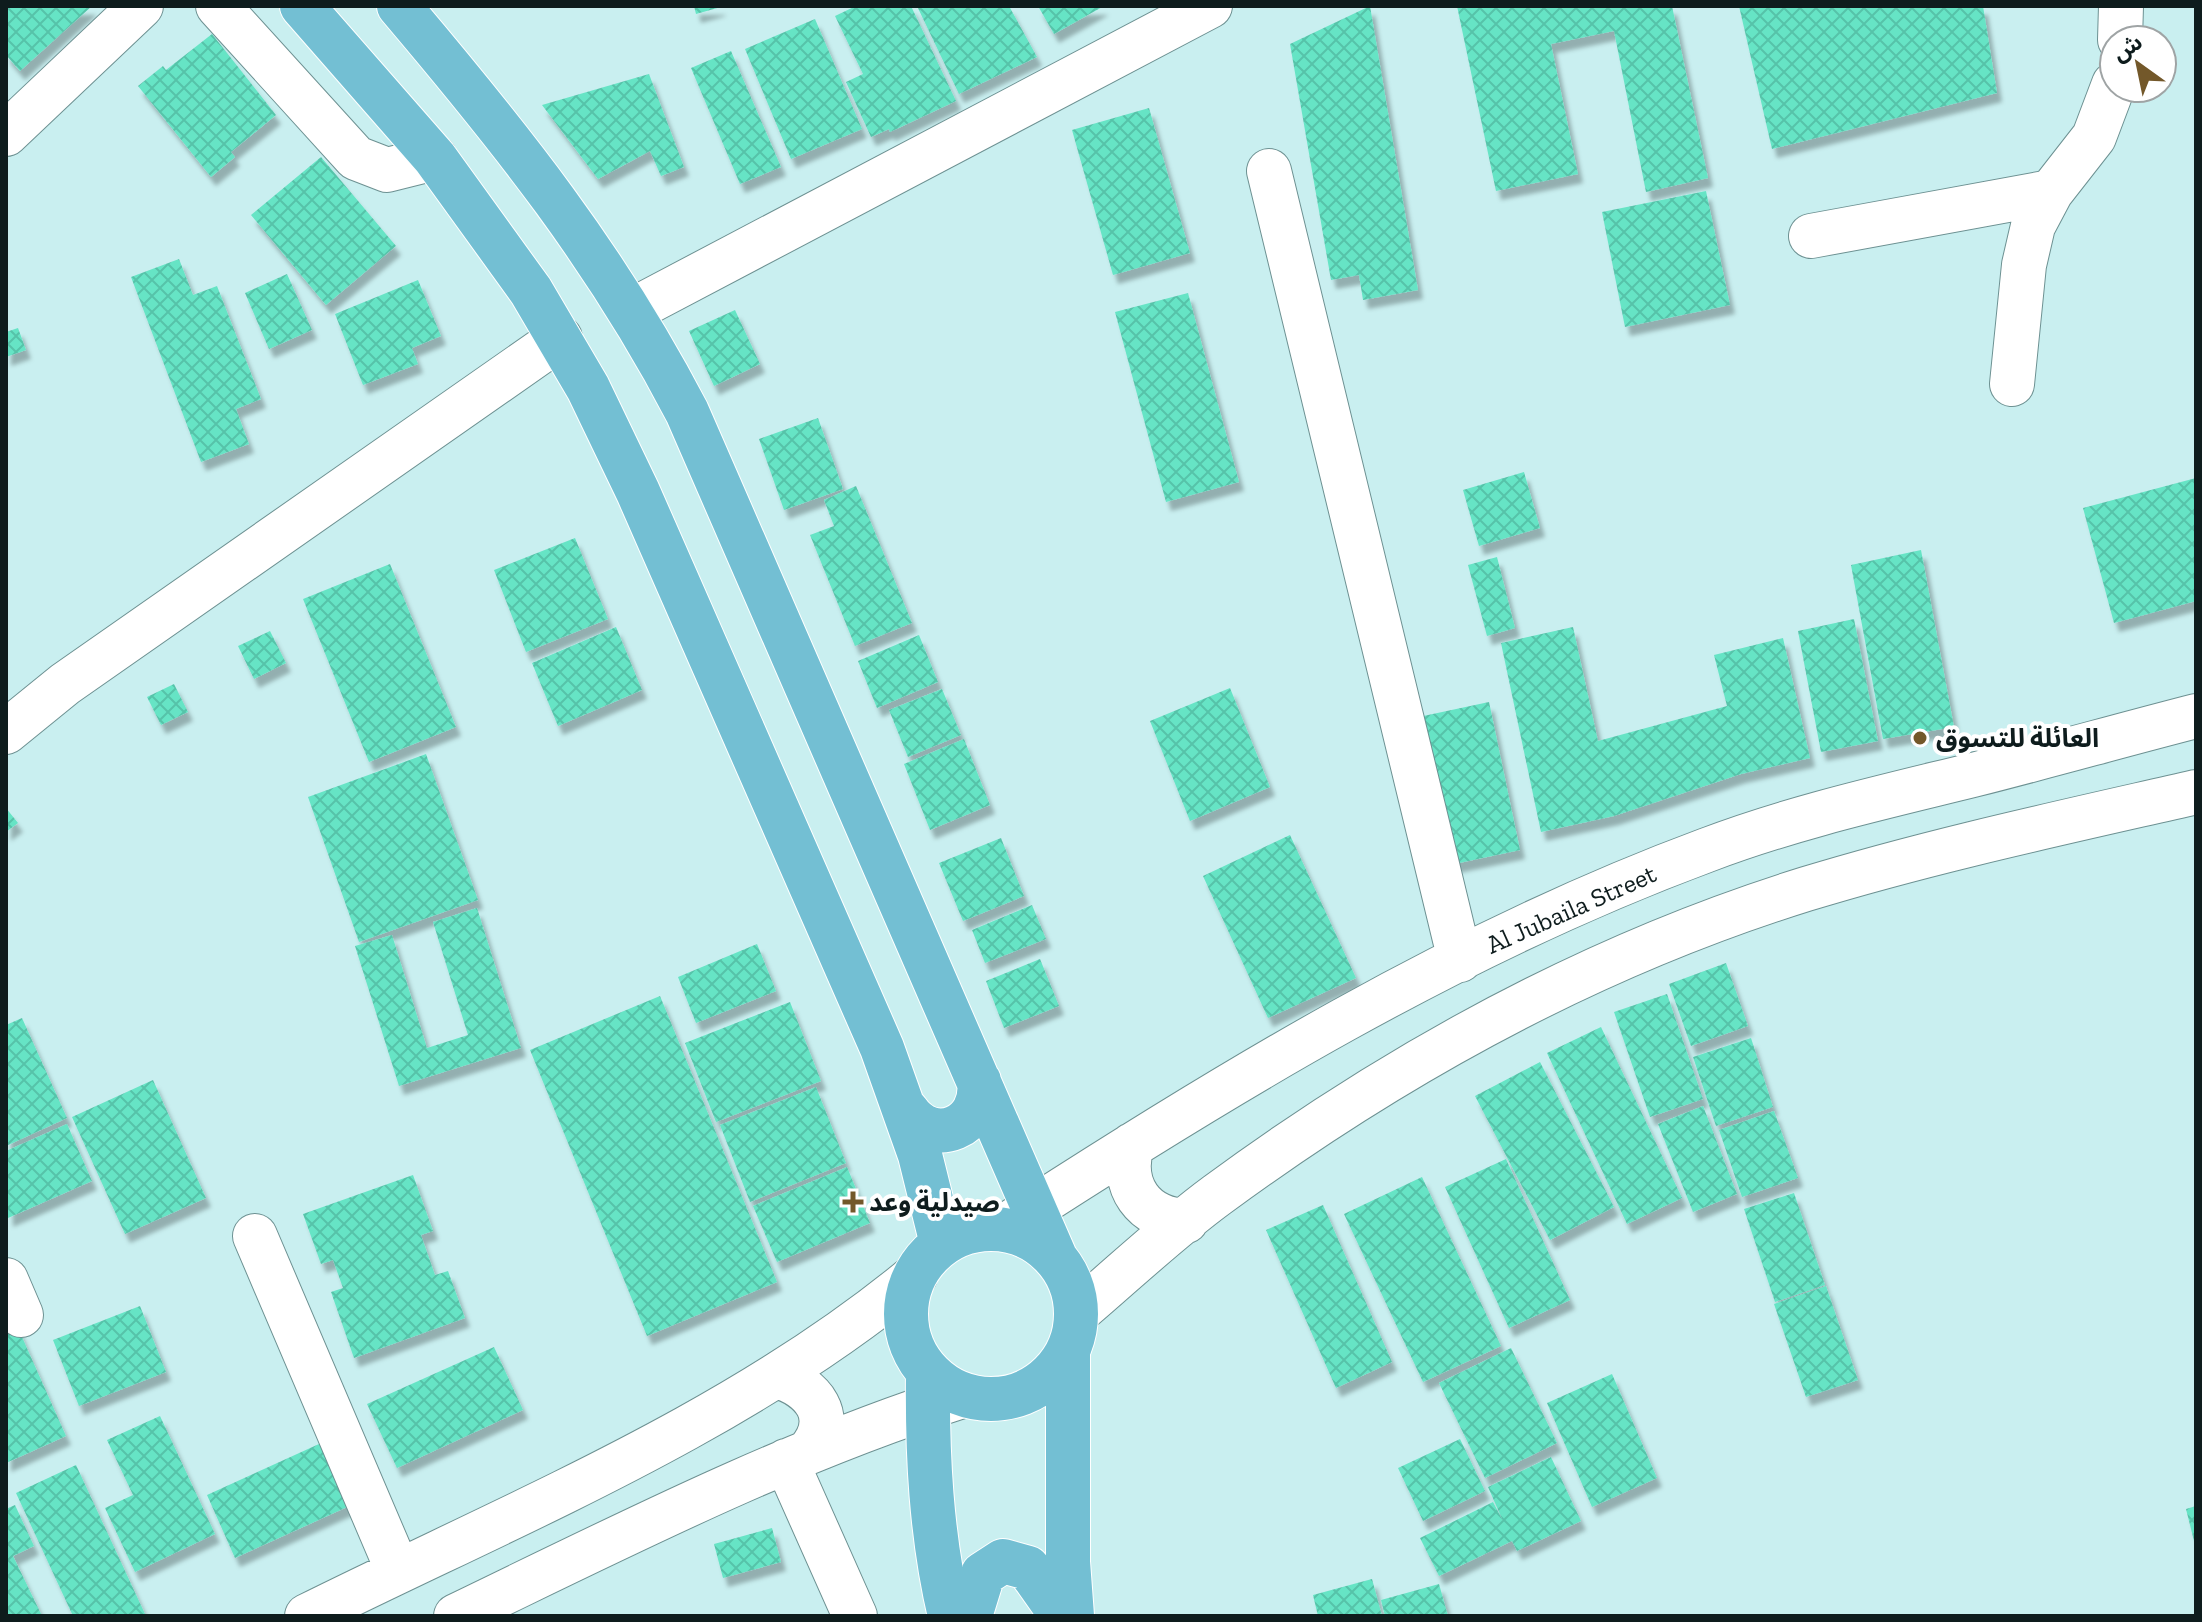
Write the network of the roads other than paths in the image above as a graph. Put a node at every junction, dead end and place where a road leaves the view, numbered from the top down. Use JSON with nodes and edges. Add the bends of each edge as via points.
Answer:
{"nodes":[{"id":1,"x":141,"y":6,"type":"edge"},
{"id":2,"x":218,"y":6,"type":"edge"},
{"id":3,"x":302,"y":6,"type":"edge"},
{"id":4,"x":399,"y":6,"type":"edge"},
{"id":5,"x":1210,"y":6,"type":"edge"},
{"id":6,"x":2106,"y":104,"type":"edge"},
{"id":7,"x":6,"y":134,"type":"edge"},
{"id":8,"x":435,"y":158,"type":"junction"},
{"id":9,"x":1269,"y":171,"type":"dead end"},
{"id":10,"x":2051,"y":192,"type":"junction"},
{"id":11,"x":1811,"y":236,"type":"dead end"},
{"id":12,"x":631,"y":311,"type":"junction"},
{"id":13,"x":560,"y":338,"type":"junction"},
{"id":14,"x":2012,"y":384,"type":"dead end"},
{"id":15,"x":2196,"y":716,"type":"edge"},
{"id":16,"x":6,"y":732,"type":"edge"},
{"id":17,"x":2196,"y":792,"type":"edge"},
{"id":18,"x":1460,"y":960,"type":"junction"},
{"id":19,"x":979,"y":1081,"type":"junction"},
{"id":20,"x":907,"y":1111,"type":"junction"},
{"id":21,"x":1132,"y":1145,"type":"junction"},
{"id":22,"x":1018,"y":1219,"type":"junction"},
{"id":23,"x":1186,"y":1221,"type":"junction"},
{"id":24,"x":255,"y":1236,"type":"dead end"},
{"id":25,"x":928,"y":1260,"type":"junction"},
{"id":26,"x":1073,"y":1333,"type":"junction"},
{"id":27,"x":777,"y":1376,"type":"junction"},
{"id":28,"x":939,"y":1392,"type":"junction"},
{"id":29,"x":797,"y":1456,"type":"junction"},
{"id":30,"x":398,"y":1571,"type":"junction"},
{"id":31,"x":307,"y":1616,"type":"edge"},
{"id":32,"x":456,"y":1616,"type":"edge"},
{"id":33,"x":855,"y":1616,"type":"edge"},
{"id":34,"x":950,"y":1616,"type":"edge"},
{"id":35,"x":970,"y":1616,"type":"edge"},
{"id":36,"x":1062,"y":1616,"type":"edge"},
{"id":37,"x":1072,"y":1616,"type":"edge"}],
"edges":[{"from":1,"to":7,"type":"street"},
{"from":2,"to":8,"type":"street","via":[[356,158],[387,170]]},
{"from":3,"to":8,"type":"main road"},
{"from":4,"to":12,"type":"main road","via":[[518,147]]},
{"from":5,"to":12,"type":"street"},
{"from":6,"to":10,"type":"street","via":[[2094,137]]},
{"from":8,"to":13,"type":"main road"},
{"from":9,"to":18,"type":"street"},
{"from":10,"to":11,"type":"street"},
{"from":10,"to":14,"type":"street","via":[[2028,245]]},
{"from":12,"to":19,"type":"main road","via":[[687,412]]},
{"from":13,"to":16,"type":"street","via":[[65,684]]},
{"from":13,"to":20,"type":"main road","via":[[632,479]]},
{"from":15,"to":18,"type":"street","name":"Al Jubaila Street","via":[[1795,820],[1624,882]]},
{"from":17,"to":23,"type":"street","via":[[1894,863],[1788,895],[1624,958],[1453,1041],[1371,1090]]},
{"from":18,"to":21,"type":"street","name":"Al Jubaila Street"},
{"from":19,"to":20,"type":"main road","via":[[978,1106],[962,1126],[925,1128]]},
{"from":19,"to":22,"type":"main road"},
{"from":20,"to":25,"type":"main road"},
{"from":21,"to":22,"type":"street","name":"Al Jubaila Street"},
{"from":21,"to":23,"type":"street","via":[[1128,1176],[1141,1204],[1169,1220]]},
{"from":22,"to":25,"type":"main road","via":[[980,1229]]},
{"from":22,"to":26,"type":"main road","via":[[1067,1273]]},
{"from":23,"to":26,"type":"street"},
{"from":24,"to":30,"type":"street"},
{"from":25,"to":27,"type":"street","via":[[837,1337]]},
{"from":25,"to":28,"type":"main road","via":[[908,1295],[907,1326],[916,1356]]},
{"from":26,"to":28,"type":"main road","via":[[1057,1370],[1023,1394],[1003,1399]]},
{"from":26,"to":37,"type":"main road","via":[[1068,1562]]},
{"from":27,"to":29,"type":"street","via":[[802,1385],[817,1401],[822,1427]]},
{"from":27,"to":30,"type":"street","via":[[708,1417]]},
{"from":28,"to":29,"type":"street"},
{"from":28,"to":34,"type":"main road","via":[[933,1521]]},
{"from":29,"to":32,"type":"street"},
{"from":29,"to":33,"type":"street"},
{"from":30,"to":31,"type":"street"},
{"from":35,"to":36,"type":"main road","via":[[983,1574],[1003,1561],[1028,1568]]}]}
